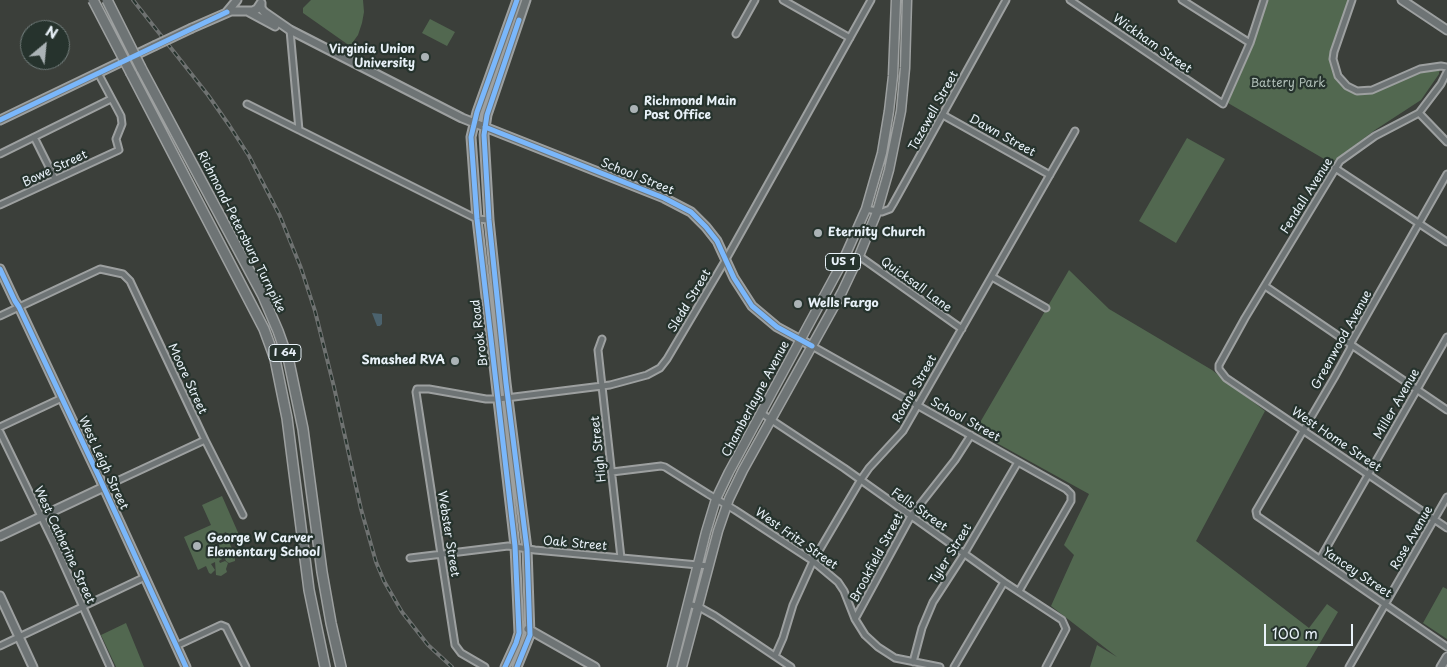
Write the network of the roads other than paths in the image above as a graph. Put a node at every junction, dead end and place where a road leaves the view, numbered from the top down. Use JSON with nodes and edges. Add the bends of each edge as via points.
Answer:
{"nodes":[{"id":1,"x":93,"y":0,"type":"edge"},
{"id":2,"x":107,"y":0,"type":"edge"},
{"id":3,"x":238,"y":0,"type":"edge"},
{"id":4,"x":517,"y":0,"type":"edge"},
{"id":5,"x":526,"y":0,"type":"edge"},
{"id":6,"x":755,"y":0,"type":"edge"},
{"id":7,"x":783,"y":0,"type":"edge"},
{"id":8,"x":871,"y":0,"type":"edge"},
{"id":9,"x":896,"y":0,"type":"edge"},
{"id":10,"x":907,"y":0,"type":"edge"},
{"id":11,"x":1006,"y":0,"type":"edge"},
{"id":12,"x":1070,"y":0,"type":"edge"},
{"id":13,"x":1182,"y":0,"type":"edge"},
{"id":14,"x":1264,"y":0,"type":"edge"},
{"id":15,"x":1352,"y":0,"type":"edge"},
{"id":16,"x":1402,"y":0,"type":"edge"},
{"id":17,"x":261,"y":2,"type":"edge"},
{"id":18,"x":247,"y":11,"type":"junction"},
{"id":19,"x":227,"y":12,"type":"junction"},
{"id":20,"x":290,"y":30,"type":"junction"},
{"id":21,"x":1447,"y":30,"type":"edge"},
{"id":22,"x":736,"y":34,"type":"dead end"},
{"id":23,"x":850,"y":38,"type":"junction"},
{"id":24,"x":1250,"y":43,"type":"junction"},
{"id":25,"x":1447,"y":67,"type":"edge"},
{"id":26,"x":1447,"y":72,"type":"edge"},
{"id":27,"x":98,"y":73,"type":"junction"},
{"id":28,"x":111,"y":99,"type":"junction"},
{"id":29,"x":247,"y":104,"type":"dead end"},
{"id":30,"x":1419,"y":113,"type":"junction"},
{"id":31,"x":943,"y":115,"type":"junction"},
{"id":32,"x":0,"y":120,"type":"edge"},
{"id":33,"x":474,"y":123,"type":"junction"},
{"id":34,"x":485,"y":127,"type":"junction"},
{"id":35,"x":299,"y":130,"type":"junction"},
{"id":36,"x":1074,"y":131,"type":"dead end"},
{"id":37,"x":34,"y":137,"type":"junction"},
{"id":38,"x":1447,"y":142,"type":"edge"},
{"id":39,"x":0,"y":154,"type":"edge"},
{"id":40,"x":1335,"y":168,"type":"junction"},
{"id":41,"x":1447,"y":174,"type":"edge"},
{"id":42,"x":1050,"y":175,"type":"junction"},
{"id":43,"x":55,"y":180,"type":"junction"},
{"id":44,"x":0,"y":205,"type":"edge"},
{"id":45,"x":866,"y":209,"type":"junction"},
{"id":46,"x":877,"y":212,"type":"junction"},
{"id":47,"x":477,"y":219,"type":"junction"},
{"id":48,"x":489,"y":220,"type":"junction"},
{"id":49,"x":1419,"y":223,"type":"junction"},
{"id":50,"x":1447,"y":242,"type":"edge"},
{"id":51,"x":859,"y":256,"type":"junction"},
{"id":52,"x":726,"y":261,"type":"junction"},
{"id":53,"x":0,"y":269,"type":"edge"},
{"id":54,"x":992,"y":277,"type":"junction"},
{"id":55,"x":1265,"y":286,"type":"junction"},
{"id":56,"x":19,"y":307,"type":"junction"},
{"id":57,"x":1046,"y":308,"type":"dead end"},
{"id":58,"x":0,"y":316,"type":"edge"},
{"id":59,"x":962,"y":329,"type":"junction"},
{"id":60,"x":1447,"y":337,"type":"edge"},
{"id":61,"x":602,"y":339,"type":"dead end"},
{"id":62,"x":801,"y":340,"type":"junction"},
{"id":63,"x":1351,"y":344,"type":"junction"},
{"id":64,"x":812,"y":346,"type":"junction"},
{"id":65,"x":1219,"y":365,"type":"joint"},
{"id":66,"x":602,"y":386,"type":"junction"},
{"id":67,"x":417,"y":389,"type":"joint"},
{"id":68,"x":1417,"y":390,"type":"junction"},
{"id":69,"x":62,"y":398,"type":"junction"},
{"id":70,"x":507,"y":398,"type":"junction"},
{"id":71,"x":498,"y":399,"type":"junction"},
{"id":72,"x":918,"y":406,"type":"junction"},
{"id":73,"x":1447,"y":410,"type":"edge"},
{"id":74,"x":761,"y":413,"type":"junction"},
{"id":75,"x":771,"y":420,"type":"junction"},
{"id":76,"x":0,"y":427,"type":"edge"},
{"id":77,"x":1303,"y":430,"type":"junction"},
{"id":78,"x":0,"y":432,"type":"edge"},
{"id":79,"x":971,"y":435,"type":"junction"},
{"id":80,"x":205,"y":440,"type":"junction"},
{"id":81,"x":1018,"y":462,"type":"junction"},
{"id":82,"x":612,"y":472,"type":"junction"},
{"id":83,"x":1368,"y":475,"type":"junction"},
{"id":84,"x":860,"y":481,"type":"junction"},
{"id":85,"x":104,"y":487,"type":"junction"},
{"id":86,"x":1447,"y":497,"type":"edge"},
{"id":87,"x":716,"y":499,"type":"junction"},
{"id":88,"x":727,"y":505,"type":"junction"},
{"id":89,"x":243,"y":515,"type":"dead end"},
{"id":90,"x":911,"y":516,"type":"junction"},
{"id":91,"x":1257,"y":516,"type":"joint"},
{"id":92,"x":40,"y":517,"type":"junction"},
{"id":93,"x":1434,"y":520,"type":"junction"},
{"id":94,"x":1447,"y":528,"type":"edge"},
{"id":95,"x":0,"y":536,"type":"edge"},
{"id":96,"x":515,"y":546,"type":"junction"},
{"id":97,"x":526,"y":549,"type":"junction"},
{"id":98,"x":440,"y":553,"type":"junction"},
{"id":99,"x":964,"y":554,"type":"junction"},
{"id":100,"x":410,"y":558,"type":"dead end"},
{"id":101,"x":621,"y":558,"type":"junction"},
{"id":102,"x":1320,"y":560,"type":"junction"},
{"id":103,"x":813,"y":561,"type":"junction"},
{"id":104,"x":698,"y":565,"type":"junction"},
{"id":105,"x":709,"y":566,"type":"junction"},
{"id":106,"x":145,"y":577,"type":"junction"},
{"id":107,"x":1004,"y":582,"type":"junction"},
{"id":108,"x":1019,"y":591,"type":"junction"},
{"id":109,"x":0,"y":596,"type":"edge"},
{"id":110,"x":688,"y":604,"type":"junction"},
{"id":111,"x":1386,"y":604,"type":"junction"},
{"id":112,"x":82,"y":607,"type":"junction"},
{"id":113,"x":699,"y":607,"type":"junction"},
{"id":114,"x":855,"y":619,"type":"junction"},
{"id":115,"x":519,"y":624,"type":"junction"},
{"id":116,"x":530,"y":630,"type":"junction"},
{"id":117,"x":19,"y":637,"type":"junction"},
{"id":118,"x":689,"y":645,"type":"junction"},
{"id":119,"x":0,"y":646,"type":"edge"},
{"id":120,"x":176,"y":646,"type":"junction"},
{"id":121,"x":1447,"y":647,"type":"edge"},
{"id":122,"x":775,"y":656,"type":"junction"},
{"id":123,"x":1447,"y":658,"type":"edge"},
{"id":124,"x":913,"y":662,"type":"junction"},
{"id":125,"x":33,"y":667,"type":"edge"},
{"id":126,"x":110,"y":667,"type":"edge"},
{"id":127,"x":186,"y":667,"type":"edge"},
{"id":128,"x":246,"y":667,"type":"edge"},
{"id":129,"x":325,"y":667,"type":"edge"},
{"id":130,"x":341,"y":667,"type":"edge"},
{"id":131,"x":486,"y":667,"type":"edge"},
{"id":132,"x":505,"y":667,"type":"edge"},
{"id":133,"x":517,"y":667,"type":"edge"},
{"id":134,"x":595,"y":667,"type":"edge"},
{"id":135,"x":672,"y":667,"type":"edge"},
{"id":136,"x":682,"y":667,"type":"edge"},
{"id":137,"x":687,"y":667,"type":"edge"},
{"id":138,"x":791,"y":667,"type":"edge"},
{"id":139,"x":940,"y":667,"type":"edge"},
{"id":140,"x":954,"y":667,"type":"edge"},
{"id":141,"x":1046,"y":667,"type":"edge"},
{"id":142,"x":1349,"y":667,"type":"edge"},
{"id":143,"x":1441,"y":667,"type":"edge"}],
"edges":[{"from":1,"to":129,"type":"highway","name":"Richmond-Petersburg Turnpike","number":"I 64","bridge":true,"via":[[264,329],[275,359],[287,418],[308,590]]},
{"from":2,"to":130,"type":"highway","name":"Richmond-Petersburg Turnpike","number":"I 64","bridge":true,"via":[[262,296],[289,362],[304,429],[322,572]]},
{"from":3,"to":18,"type":"main road"},
{"from":3,"to":19,"type":"main road"},
{"from":4,"to":33,"type":"main road","name":"Brook Road"},
{"from":5,"to":34,"type":"main road","name":"Brook Road"},
{"from":6,"to":22,"type":"street"},
{"from":7,"to":23,"type":"street"},
{"from":8,"to":23,"type":"street","name":"Sledd Street"},
{"from":9,"to":45,"type":"main road","name":"Chamberlayne Avenue","number":"US 1","via":[[890,110]]},
{"from":10,"to":46,"type":"main road","name":"Chamberlayne Avenue","number":"US 1","via":[[901,111],[890,170]]},
{"from":11,"to":31,"type":"street","name":"Tazewell Street"},
{"from":12,"to":24,"type":"street","name":"Wickham Street","via":[[1223,104]]},
{"from":13,"to":24,"type":"street"},
{"from":14,"to":24,"type":"street"},
{"from":15,"to":25,"type":"street","via":[[1333,59],[1338,76],[1347,86],[1357,91],[1372,90],[1420,69]]},
{"from":16,"to":21,"type":"main road"},
{"from":17,"to":18,"type":"main road","via":[[257,9]]},
{"from":17,"to":20,"type":"main road","via":[[264,12]]},
{"from":18,"to":19,"type":"main road"},
{"from":18,"to":20,"type":"main road"},
{"from":19,"to":27,"type":"main road","bridge":true},
{"from":20,"to":33,"type":"main road","name":"School Street"},
{"from":20,"to":35,"type":"street"},
{"from":23,"to":52,"type":"street","name":"Sledd Street"},
{"from":26,"to":30,"type":"street","name":"Fendall Avenue"},
{"from":27,"to":28,"type":"street"},
{"from":27,"to":32,"type":"main road"},
{"from":28,"to":37,"type":"street"},
{"from":28,"to":43,"type":"street","name":"Bowe Street","via":[[121,116],[122,124],[116,139],[119,150]]},
{"from":29,"to":35,"type":"street"},
{"from":30,"to":38,"type":"street"},
{"from":30,"to":40,"type":"street","name":"Fendall Avenue","via":[[1375,136]]},
{"from":31,"to":42,"type":"street","name":"Dawn Street"},
{"from":31,"to":46,"type":"street","name":"Tazewell Street","via":[[894,204],[886,211]]},
{"from":33,"to":34,"type":"main road","name":"School Street"},
{"from":33,"to":47,"type":"main road","name":"Brook Road","via":[[471,142]]},
{"from":34,"to":48,"type":"main road","name":"Brook Road"},
{"from":34,"to":52,"type":"main road","name":"School Street","via":[[680,206],[706,227]]},
{"from":35,"to":47,"type":"street"},
{"from":36,"to":42,"type":"street","name":"Roane Street"},
{"from":37,"to":39,"type":"street"},
{"from":37,"to":43,"type":"street"},
{"from":40,"to":49,"type":"street"},
{"from":40,"to":55,"type":"street","name":"Fendall Avenue"},
{"from":41,"to":49,"type":"street","name":"Greenwood Avenue"},
{"from":42,"to":54,"type":"street","name":"Roane Street"},
{"from":43,"to":44,"type":"street","name":"Bowe Street"},
{"from":45,"to":46,"type":"street"},
{"from":45,"to":62,"type":"main road","name":"Chamberlayne Avenue","number":"US 1","via":[[846,255]]},
{"from":46,"to":51,"type":"main road","name":"Chamberlayne Avenue","number":"US 1"},
{"from":47,"to":48,"type":"street"},
{"from":47,"to":71,"type":"main road","name":"Brook Road"},
{"from":48,"to":70,"type":"main road","name":"Brook Road"},
{"from":49,"to":50,"type":"street"},
{"from":49,"to":63,"type":"street","name":"Greenwood Avenue"},
{"from":51,"to":59,"type":"street","name":"Quicksall Lane"},
{"from":51,"to":64,"type":"main road","name":"Chamberlayne Avenue","number":"US 1"},
{"from":52,"to":62,"type":"main road","name":"School Street","via":[[752,306],[771,323]]},
{"from":52,"to":66,"type":"street","name":"Sledd Street","via":[[660,368],[648,375]]},
{"from":53,"to":56,"type":"main road","name":"West Leigh Street"},
{"from":54,"to":57,"type":"street"},
{"from":54,"to":59,"type":"street","name":"Roane Street"},
{"from":55,"to":63,"type":"street"},
{"from":55,"to":65,"type":"street","name":"Fendall Avenue"},
{"from":56,"to":58,"type":"street"},
{"from":56,"to":69,"type":"main road","name":"West Leigh Street"},
{"from":56,"to":80,"type":"street","name":"Moore Street","via":[[100,269],[124,274]]},
{"from":59,"to":72,"type":"street","name":"Roane Street"},
{"from":60,"to":68,"type":"street","name":"Miller Avenue"},
{"from":61,"to":66,"type":"street","name":"High Street","via":[[598,350]]},
{"from":62,"to":64,"type":"main road","name":"School Street"},
{"from":62,"to":74,"type":"main road","name":"Chamberlayne Avenue","number":"US 1"},
{"from":63,"to":68,"type":"street"},
{"from":63,"to":77,"type":"street","name":"Greenwood Avenue"},
{"from":64,"to":72,"type":"street","name":"School Street"},
{"from":64,"to":75,"type":"main road","name":"Chamberlayne Avenue","number":"US 1"},
{"from":65,"to":77,"type":"street","name":"West Home Street","via":[[1220,373],[1226,378]]},
{"from":66,"to":70,"type":"street","name":"Sledd Street"},
{"from":66,"to":82,"type":"street","name":"High Street"},
{"from":67,"to":71,"type":"street","name":"Sledd Street"},
{"from":67,"to":98,"type":"street","name":"Webster Street"},
{"from":68,"to":73,"type":"street"},
{"from":68,"to":83,"type":"street","name":"Miller Avenue"},
{"from":69,"to":76,"type":"street"},
{"from":69,"to":85,"type":"main road","name":"West Leigh Street"},
{"from":70,"to":71,"type":"street","name":"Sledd Street"},
{"from":70,"to":97,"type":"main road","name":"Brook Road"},
{"from":71,"to":96,"type":"main road","name":"Brook Road"},
{"from":72,"to":79,"type":"street","name":"School Street"},
{"from":72,"to":84,"type":"street","name":"Roane Street","via":[[895,441]]},
{"from":74,"to":75,"type":"street","name":"Fells Street"},
{"from":74,"to":87,"type":"main road","name":"Chamberlayne Avenue","number":"US 1"},
{"from":75,"to":84,"type":"street","name":"Fells Street"},
{"from":75,"to":88,"type":"main road","name":"Chamberlayne Avenue","number":"US 1"},
{"from":77,"to":83,"type":"street","name":"West Home Street"},
{"from":77,"to":91,"type":"street","name":"Greenwood Avenue","via":[[1256,511]]},
{"from":78,"to":92,"type":"street","name":"West Catherine Street"},
{"from":79,"to":81,"type":"street","name":"School Street"},
{"from":79,"to":90,"type":"street","name":"Brookfield Street"},
{"from":80,"to":85,"type":"street"},
{"from":80,"to":89,"type":"street","name":"Moore Street"},
{"from":81,"to":99,"type":"street","name":"Tyler Street"},
{"from":81,"to":108,"type":"street","name":"School Street","via":[[1066,488],[1071,500]]},
{"from":82,"to":87,"type":"street","name":"West Fritz Street","via":[[663,466]]},
{"from":82,"to":101,"type":"street","name":"High Street"},
{"from":83,"to":93,"type":"street","name":"West Home Street"},
{"from":83,"to":102,"type":"street","name":"Miller Avenue"},
{"from":84,"to":90,"type":"street","name":"Fells Street"},
{"from":84,"to":103,"type":"street","name":"Roane Street"},
{"from":85,"to":92,"type":"main road"},
{"from":85,"to":106,"type":"main road","name":"West Leigh Street"},
{"from":86,"to":93,"type":"street","name":"Rose Avenue"},
{"from":87,"to":88,"type":"street","name":"West Fritz Street"},
{"from":87,"to":104,"type":"main road","name":"Chamberlayne Avenue","number":"US 1"},
{"from":88,"to":103,"type":"street","name":"West Fritz Street"},
{"from":88,"to":105,"type":"main road","name":"Chamberlayne Avenue","number":"US 1"},
{"from":90,"to":99,"type":"street","name":"Fells Street"},
{"from":90,"to":114,"type":"street","name":"Brookfield Street"},
{"from":91,"to":102,"type":"street","name":"Yancey Street"},
{"from":92,"to":95,"type":"main road"},
{"from":92,"to":112,"type":"street","name":"West Catherine Street"},
{"from":93,"to":94,"type":"street","name":"West Home Street"},
{"from":93,"to":111,"type":"street","name":"Rose Avenue"},
{"from":96,"to":97,"type":"street","name":"Oak Street"},
{"from":96,"to":98,"type":"street","name":"Oak Street"},
{"from":96,"to":115,"type":"main road","name":"Brook Road"},
{"from":97,"to":101,"type":"street","name":"Oak Street"},
{"from":97,"to":116,"type":"main road","name":"Brook Road"},
{"from":98,"to":100,"type":"street","name":"Oak Street"},
{"from":98,"to":131,"type":"street","name":"Webster Street","via":[[455,645],[461,653]]},
{"from":99,"to":107,"type":"street","name":"Fells Street"},
{"from":99,"to":124,"type":"street","name":"Tyler Street","via":[[933,602]]},
{"from":101,"to":104,"type":"street","name":"Oak Street"},
{"from":102,"to":111,"type":"street","name":"Yancey Street"},
{"from":103,"to":114,"type":"street","name":"West Fritz Street","via":[[838,582]]},
{"from":103,"to":122,"type":"street","name":"Roane Street"},
{"from":104,"to":105,"type":"street","name":"Oak Street"},
{"from":104,"to":110,"type":"main road","name":"Chamberlayne Avenue","number":"US 1"},
{"from":105,"to":113,"type":"main road","name":"Chamberlayne Avenue","number":"US 1"},
{"from":106,"to":112,"type":"street"},
{"from":106,"to":120,"type":"main road","name":"West Leigh Street"},
{"from":107,"to":108,"type":"street","name":"Fells Street"},
{"from":107,"to":140,"type":"street"},
{"from":108,"to":141,"type":"street","name":"Fells Street","via":[[1062,620],[1066,629]]},
{"from":109,"to":117,"type":"main road"},
{"from":110,"to":113,"type":"street"},
{"from":110,"to":135,"type":"main road","name":"Chamberlayne Avenue","number":"US 1"},
{"from":111,"to":121,"type":"street","name":"Yancey Street"},
{"from":111,"to":142,"type":"street","name":"Rose Avenue"},
{"from":112,"to":117,"type":"street"},
{"from":112,"to":126,"type":"street","name":"West Catherine Street"},
{"from":113,"to":118,"type":"main road","name":"Chamberlayne Avenue","number":"US 1"},
{"from":113,"to":122,"type":"street"},
{"from":114,"to":124,"type":"street","name":"West Fritz Street","via":[[878,647],[895,658]]},
{"from":115,"to":116,"type":"main road"},
{"from":115,"to":132,"type":"main road","name":"Brook Road","via":[[518,638]]},
{"from":116,"to":133,"type":"main road","name":"Brook Road","via":[[529,641]]},
{"from":116,"to":134,"type":"main road"},
{"from":117,"to":119,"type":"street"},
{"from":117,"to":125,"type":"main road"},
{"from":118,"to":136,"type":"main road","name":"Chamberlayne Avenue","number":"US 1"},
{"from":118,"to":137,"type":"main road","name":"Chamberlayne Avenue"},
{"from":120,"to":127,"type":"main road","name":"West Leigh Street"},
{"from":120,"to":128,"type":"street","via":[[221,625],[226,627]]},
{"from":122,"to":138,"type":"street"},
{"from":123,"to":143,"type":"main road"},
{"from":124,"to":139,"type":"street","name":"West Fritz Street"}]}
